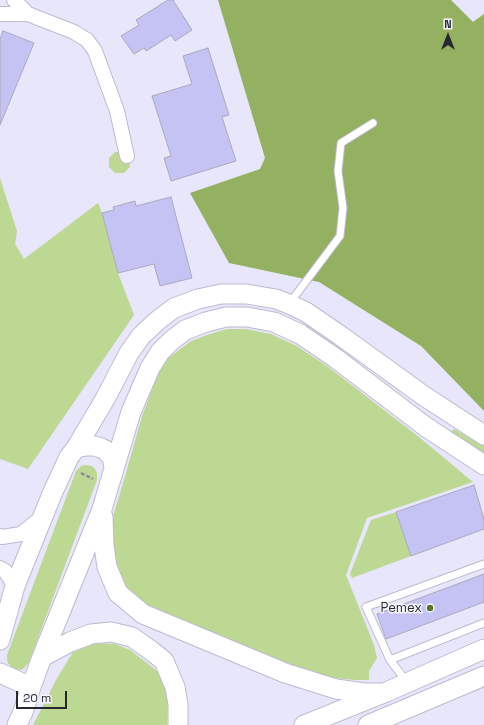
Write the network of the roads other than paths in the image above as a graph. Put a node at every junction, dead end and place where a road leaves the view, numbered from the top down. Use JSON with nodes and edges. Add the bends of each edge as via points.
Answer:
{"nodes":[{"id":1,"x":14,"y":0,"type":"edge"},
{"id":2,"x":0,"y":14,"type":"edge"},
{"id":3,"x":28,"y":14,"type":"junction"},
{"id":4,"x":373,"y":123,"type":"dead end"},
{"id":5,"x":127,"y":156,"type":"dead end"},
{"id":6,"x":289,"y":304,"type":"junction"},
{"id":7,"x":484,"y":435,"type":"edge"},
{"id":8,"x":76,"y":448,"type":"junction"},
{"id":9,"x":484,"y":465,"type":"edge"},
{"id":10,"x":114,"y":467,"type":"junction"},
{"id":11,"x":102,"y":509,"type":"junction"},
{"id":12,"x":43,"y":517,"type":"junction"},
{"id":13,"x":0,"y":536,"type":"edge"},
{"id":14,"x":484,"y":564,"type":"edge"},
{"id":15,"x":0,"y":568,"type":"edge"},
{"id":16,"x":15,"y":586,"type":"junction"},
{"id":17,"x":484,"y":623,"type":"edge"},
{"id":18,"x":0,"y":640,"type":"edge"},
{"id":19,"x":484,"y":649,"type":"edge"},
{"id":20,"x":42,"y":657,"type":"junction"},
{"id":21,"x":390,"y":660,"type":"junction"},
{"id":22,"x":0,"y":673,"type":"edge"},
{"id":23,"x":484,"y":676,"type":"edge"},
{"id":24,"x":407,"y":682,"type":"junction"},
{"id":25,"x":31,"y":687,"type":"junction"},
{"id":26,"x":384,"y":693,"type":"junction"},
{"id":27,"x":17,"y":725,"type":"edge"},
{"id":28,"x":178,"y":725,"type":"edge"},
{"id":29,"x":304,"y":725,"type":"edge"},
{"id":30,"x":368,"y":725,"type":"edge"}],
"edges":[{"from":1,"to":3,"type":"street"},
{"from":2,"to":3,"type":"street"},
{"from":3,"to":5,"type":"street","via":[[74,32],[87,40],[95,51],[117,110]]},
{"from":4,"to":6,"type":"lane","via":[[341,143],[338,171],[343,208],[340,236]]},
{"from":6,"to":7,"type":"main road","via":[[306,312],[424,396]]},
{"from":6,"to":8,"type":"main road","via":[[246,294],[221,294],[174,308],[141,336],[129,353]]},
{"from":8,"to":10,"type":"main road","via":[[94,446],[105,450],[112,456]]},
{"from":8,"to":12,"type":"main road","via":[[65,464]]},
{"from":9,"to":10,"type":"main road","via":[[426,428],[334,356],[300,334],[274,322],[247,317],[226,317],[186,330],[171,340],[160,352],[150,368],[131,412]]},
{"from":10,"to":11,"type":"main road"},
{"from":11,"to":20,"type":"main road"},
{"from":11,"to":26,"type":"main road","via":[[107,567],[118,592],[143,614],[285,673],[336,689]]},
{"from":12,"to":13,"type":"street","via":[[21,534]]},
{"from":12,"to":16,"type":"main road"},
{"from":14,"to":21,"type":"lane","via":[[366,607]]},
{"from":15,"to":16,"type":"street"},
{"from":16,"to":18,"type":"main road"},
{"from":17,"to":21,"type":"lane"},
{"from":19,"to":24,"type":"main road"},
{"from":20,"to":25,"type":"main road"},
{"from":20,"to":28,"type":"main road","via":[[91,634],[111,632],[132,637],[164,662],[175,687]]},
{"from":21,"to":24,"type":"lane"},
{"from":22,"to":25,"type":"main road"},
{"from":23,"to":30,"type":"main road"},
{"from":24,"to":26,"type":"main road"},
{"from":25,"to":27,"type":"main road"},
{"from":26,"to":29,"type":"main road"}]}
